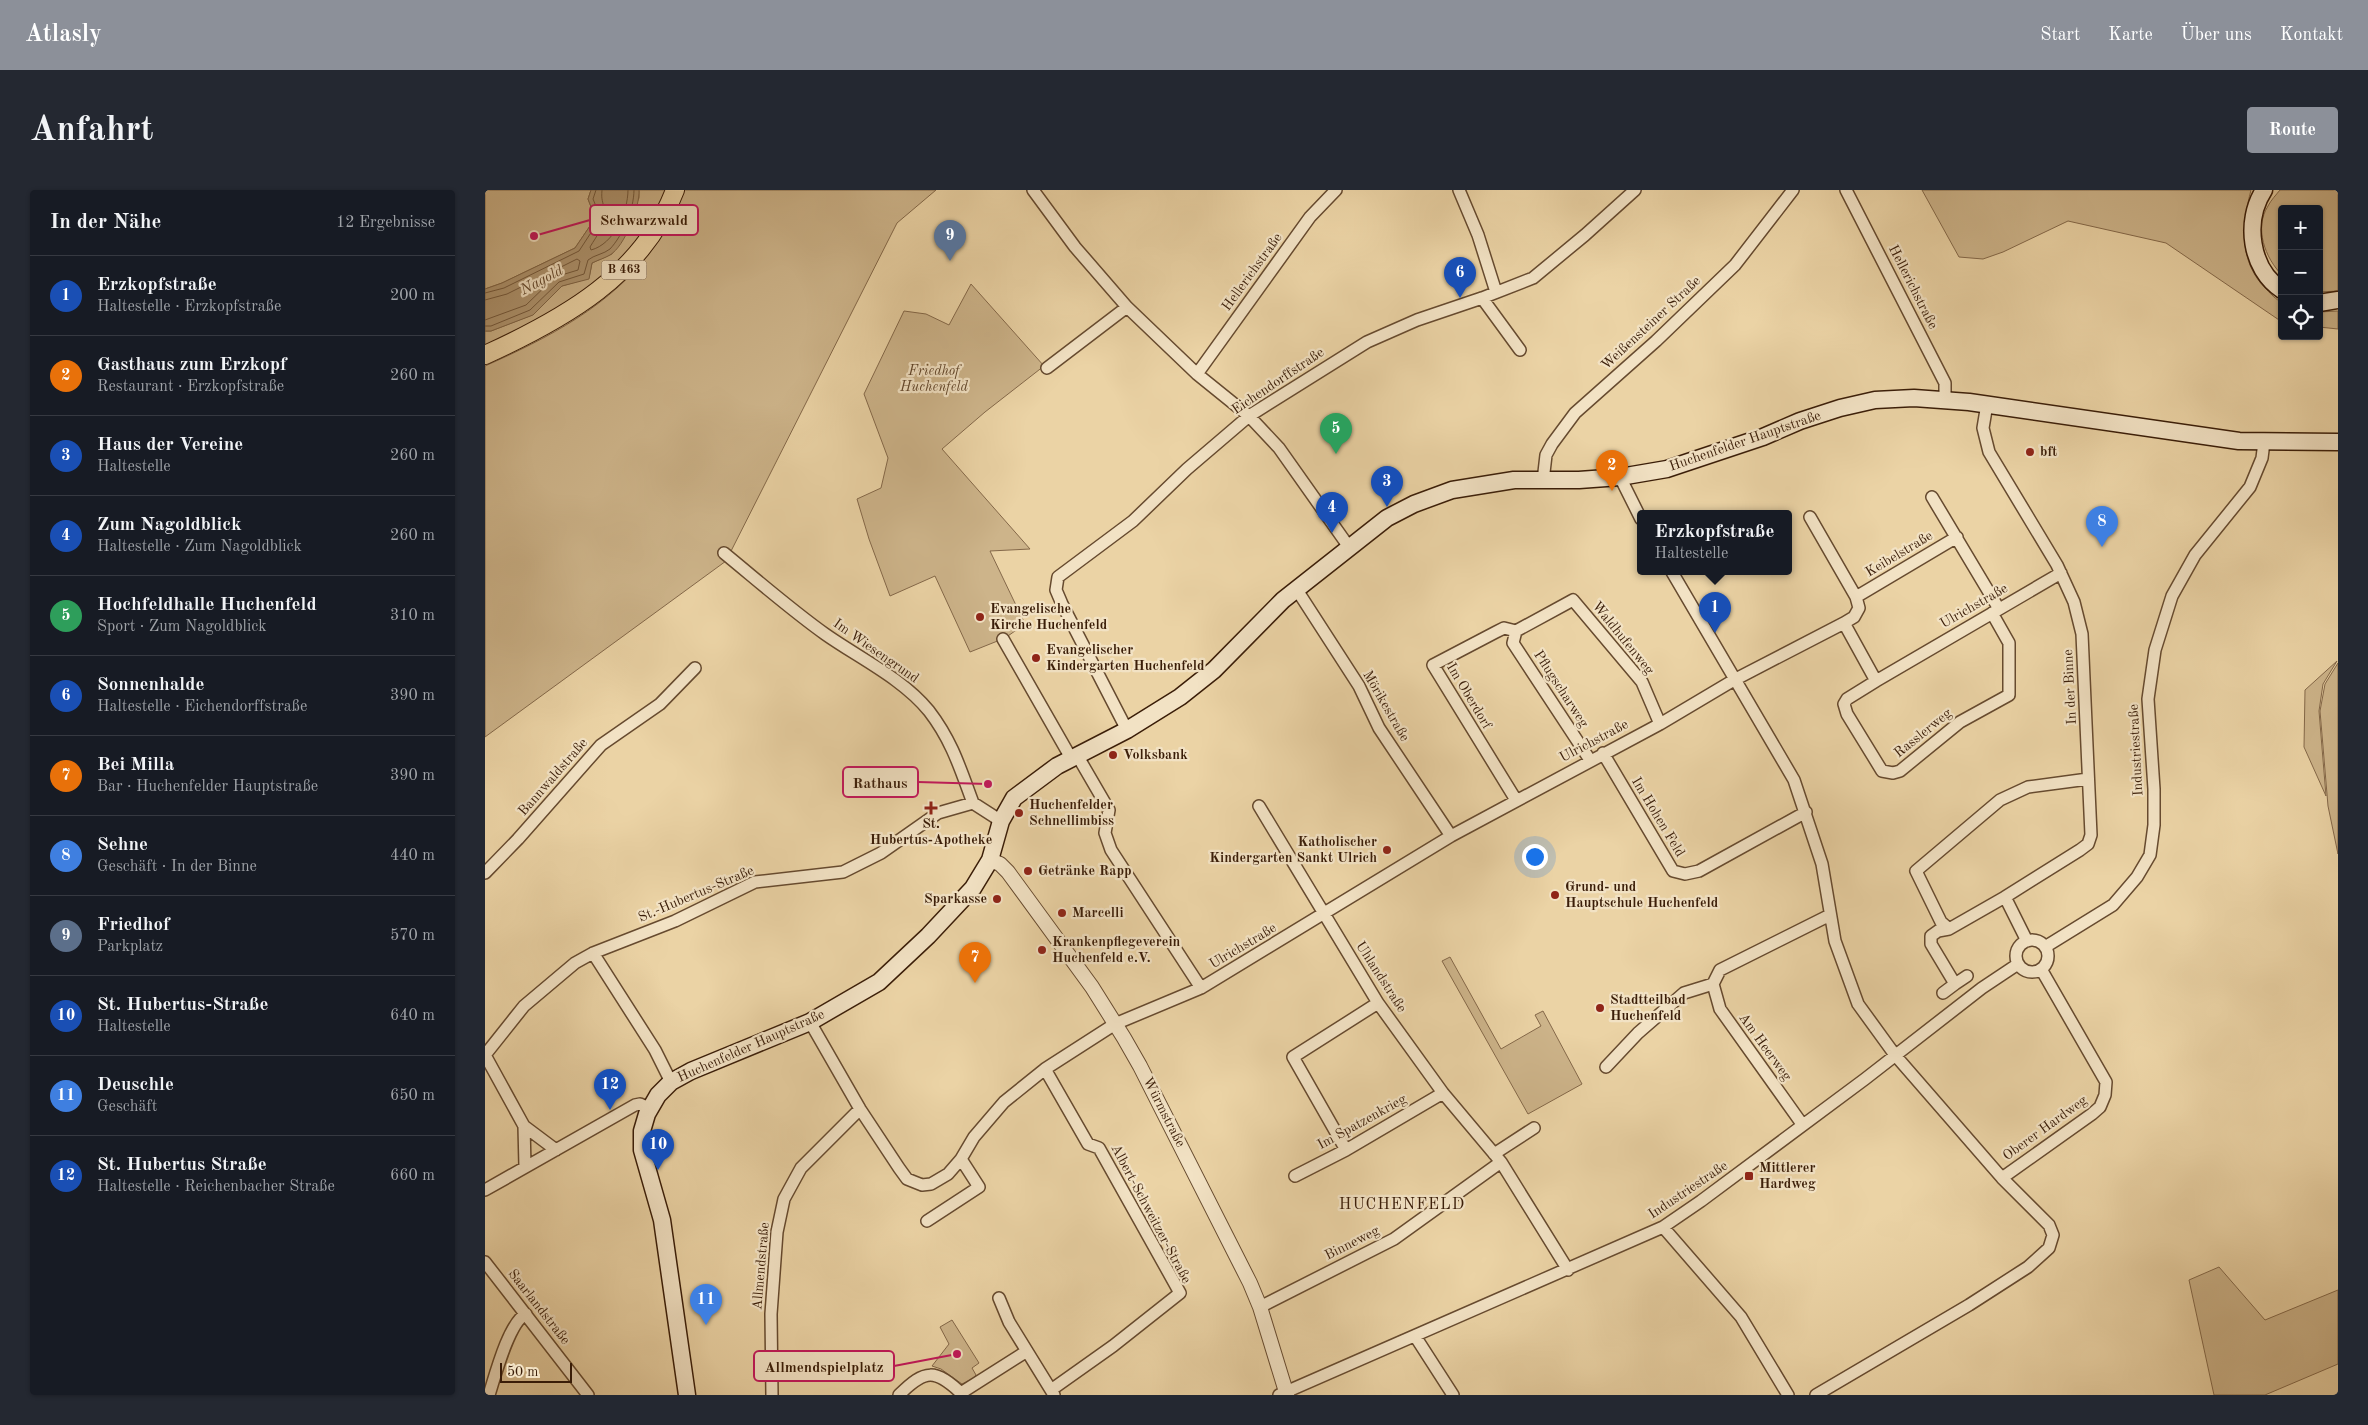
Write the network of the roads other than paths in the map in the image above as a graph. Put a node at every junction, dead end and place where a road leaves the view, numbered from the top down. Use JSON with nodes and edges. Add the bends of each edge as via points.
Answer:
{"nodes":[{"id":1,"x":675,"y":190,"type":"edge"},
{"id":2,"x":1033,"y":190,"type":"edge"},
{"id":3,"x":1335,"y":190,"type":"edge"},
{"id":4,"x":1459,"y":190,"type":"edge"},
{"id":5,"x":1793,"y":190,"type":"edge"},
{"id":6,"x":1846,"y":190,"type":"edge"},
{"id":7,"x":2264,"y":190,"type":"edge"},
{"id":8,"x":1631,"y":191,"type":"edge"},
{"id":9,"x":2278,"y":286,"type":"edge"},
{"id":10,"x":1497,"y":292,"type":"junction"},
{"id":11,"x":1482,"y":298,"type":"junction"},
{"id":12,"x":2338,"y":300,"type":"edge"},
{"id":13,"x":2323,"y":302,"type":"edge"},
{"id":14,"x":1127,"y":307,"type":"junction"},
{"id":15,"x":1520,"y":350,"type":"dead end"},
{"id":16,"x":485,"y":356,"type":"edge"},
{"id":17,"x":1047,"y":368,"type":"dead end"},
{"id":18,"x":1197,"y":374,"type":"junction"},
{"id":19,"x":1945,"y":400,"type":"junction"},
{"id":20,"x":1987,"y":404,"type":"junction"},
{"id":21,"x":1249,"y":416,"type":"junction"},
{"id":22,"x":2264,"y":442,"type":"junction"},
{"id":23,"x":2338,"y":442,"type":"edge"},
{"id":24,"x":1620,"y":477,"type":"junction"},
{"id":25,"x":1543,"y":481,"type":"junction"},
{"id":26,"x":1932,"y":497,"type":"dead end"},
{"id":27,"x":1637,"y":511,"type":"edge"},
{"id":28,"x":1810,"y":517,"type":"dead end"},
{"id":29,"x":1957,"y":537,"type":"junction"},
{"id":30,"x":1349,"y":547,"type":"junction"},
{"id":31,"x":725,"y":552,"type":"dead end"},
{"id":32,"x":2061,"y":573,"type":"junction"},
{"id":33,"x":1674,"y":575,"type":"edge"},
{"id":34,"x":1297,"y":590,"type":"junction"},
{"id":35,"x":1856,"y":597,"type":"junction"},
{"id":36,"x":1573,"y":600,"type":"joint"},
{"id":37,"x":1995,"y":611,"type":"junction"},
{"id":38,"x":1844,"y":623,"type":"junction"},
{"id":39,"x":1516,"y":631,"type":"junction"},
{"id":40,"x":1003,"y":639,"type":"dead end"},
{"id":41,"x":695,"y":668,"type":"dead end"},
{"id":42,"x":1734,"y":680,"type":"junction"},
{"id":43,"x":1876,"y":680,"type":"junction"},
{"id":44,"x":1660,"y":724,"type":"junction"},
{"id":45,"x":1127,"y":730,"type":"junction"},
{"id":46,"x":1603,"y":753,"type":"junction"},
{"id":47,"x":1074,"y":757,"type":"junction"},
{"id":48,"x":1590,"y":760,"type":"junction"},
{"id":49,"x":2088,"y":779,"type":"junction"},
{"id":50,"x":1516,"y":800,"type":"junction"},
{"id":51,"x":973,"y":803,"type":"junction"},
{"id":52,"x":1259,"y":806,"type":"dead end"},
{"id":53,"x":1806,"y":812,"type":"junction"},
{"id":54,"x":1001,"y":821,"type":"junction"},
{"id":55,"x":1451,"y":836,"type":"junction"},
{"id":56,"x":990,"y":860,"type":"junction"},
{"id":57,"x":485,"y":873,"type":"edge"},
{"id":58,"x":2005,"y":897,"type":"junction"},
{"id":59,"x":1830,"y":915,"type":"junction"},
{"id":60,"x":1324,"y":916,"type":"junction"},
{"id":61,"x":1949,"y":929,"type":"junction"},
{"id":62,"x":2027,"y":941,"type":"junction"},
{"id":63,"x":2045,"y":947,"type":"junction"},
{"id":64,"x":593,"y":953,"type":"junction"},
{"id":65,"x":2018,"y":964,"type":"junction"},
{"id":66,"x":2041,"y":969,"type":"junction"},
{"id":67,"x":1967,"y":976,"type":"dead end"},
{"id":68,"x":1713,"y":984,"type":"junction"},
{"id":69,"x":1955,"y":984,"type":"junction"},
{"id":70,"x":1201,"y":988,"type":"junction"},
{"id":71,"x":1943,"y":994,"type":"dead end"},
{"id":72,"x":1378,"y":1003,"type":"junction"},
{"id":73,"x":810,"y":1022,"type":"junction"},
{"id":74,"x":1115,"y":1024,"type":"junction"},
{"id":75,"x":485,"y":1055,"type":"edge"},
{"id":76,"x":1895,"y":1055,"type":"junction"},
{"id":77,"x":1606,"y":1068,"type":"dead end"},
{"id":78,"x":1045,"y":1069,"type":"junction"},
{"id":79,"x":671,"y":1082,"type":"junction"},
{"id":80,"x":1443,"y":1093,"type":"junction"},
{"id":81,"x":649,"y":1108,"type":"junction"},
{"id":82,"x":860,"y":1109,"type":"junction"},
{"id":83,"x":1802,"y":1124,"type":"junction"},
{"id":84,"x":524,"y":1126,"type":"junction"},
{"id":85,"x":1534,"y":1128,"type":"dead end"},
{"id":86,"x":556,"y":1150,"type":"junction"},
{"id":87,"x":1346,"y":1150,"type":"junction"},
{"id":88,"x":1497,"y":1158,"type":"junction"},
{"id":89,"x":961,"y":1159,"type":"junction"},
{"id":90,"x":525,"y":1166,"type":"junction"},
{"id":91,"x":1295,"y":1176,"type":"dead end"},
{"id":92,"x":2002,"y":1178,"type":"junction"},
{"id":93,"x":485,"y":1190,"type":"edge"},
{"id":94,"x":927,"y":1221,"type":"dead end"},
{"id":95,"x":1663,"y":1227,"type":"junction"},
{"id":96,"x":485,"y":1262,"type":"edge"},
{"id":97,"x":1568,"y":1270,"type":"junction"},
{"id":98,"x":999,"y":1298,"type":"dead end"},
{"id":99,"x":1260,"y":1307,"type":"junction"},
{"id":100,"x":526,"y":1314,"type":"junction"},
{"id":101,"x":1415,"y":1336,"type":"junction"},
{"id":102,"x":1027,"y":1351,"type":"junction"},
{"id":103,"x":1053,"y":1392,"type":"edge"},
{"id":104,"x":962,"y":1394,"type":"edge"},
{"id":105,"x":1284,"y":1394,"type":"edge"},
{"id":106,"x":489,"y":1395,"type":"edge"},
{"id":107,"x":588,"y":1395,"type":"edge"},
{"id":108,"x":687,"y":1395,"type":"edge"},
{"id":109,"x":772,"y":1395,"type":"edge"},
{"id":110,"x":899,"y":1395,"type":"edge"},
{"id":111,"x":1453,"y":1395,"type":"edge"},
{"id":112,"x":1788,"y":1395,"type":"edge"},
{"id":113,"x":1816,"y":1395,"type":"edge"}],
"edges":[{"from":1,"to":16,"type":"main road","number":"B 463","via":[[650,239],[613,280],[546,325]]},
{"from":2,"to":14,"type":"street","via":[[1075,247]]},
{"from":3,"to":18,"type":"street","name":"Hellerichstraße","via":[[1310,217]]},
{"from":4,"to":10,"type":"street"},
{"from":5,"to":25,"type":"street","name":"Weißensteiner Straße","via":[[1735,265],[1575,413],[1551,444],[1546,455]]},
{"from":6,"to":19,"type":"street","name":"Hellerichstraße","via":[[1945,383]]},
{"from":7,"to":9,"type":"main road","via":[[2258,199],[2252,238],[2265,273]]},
{"from":8,"to":10,"type":"street","name":"Eichendorffstraße","via":[[1533,278]]},
{"from":10,"to":11,"type":"street","name":"Eichendorffstraße"},
{"from":11,"to":15,"type":"street"},
{"from":11,"to":21,"type":"street","name":"Eichendorffstraße","via":[[1417,320],[1367,342]]},
{"from":12,"to":13,"type":"main road"},
{"from":14,"to":17,"type":"street"},
{"from":14,"to":18,"type":"street"},
{"from":18,"to":21,"type":"street"},
{"from":19,"to":20,"type":"main road","name":"Huchenfelder Hauptstraße"},
{"from":19,"to":24,"type":"main road","name":"Huchenfelder Hauptstraße","via":[[1875,400],[1839,408],[1667,469]]},
{"from":20,"to":22,"type":"main road","name":"Huchenfelder Hauptstraße","via":[[2166,432],[2239,442]]},
{"from":20,"to":32,"type":"street","name":"In der Binne","via":[[1983,428],[1989,452]]},
{"from":21,"to":30,"type":"street","via":[[1279,448]]},
{"from":21,"to":45,"type":"street","name":"Eichendorffstraße","via":[[1187,468],[1133,521],[1058,578],[1057,590],[1062,604]]},
{"from":22,"to":23,"type":"main road","name":"Huchenfelder Hauptstraße"},
{"from":22,"to":63,"type":"street","name":"Industriestraße","via":[[2262,458],[2250,487],[2195,555],[2172,596],[2155,650],[2148,699],[2154,788],[2150,855],[2137,877],[2113,905]]},
{"from":24,"to":25,"type":"main road","name":"Huchenfelder Hauptstraße"},
{"from":24,"to":27,"type":"street"},
{"from":25,"to":30,"type":"main road","name":"Huchenfelder Hauptstraße","via":[[1514,480],[1452,490],[1387,518]]},
{"from":26,"to":29,"type":"street","name":"Keibelstraße"},
{"from":28,"to":35,"type":"street"},
{"from":29,"to":35,"type":"street","name":"Keibelstraße"},
{"from":29,"to":37,"type":"street","name":"Keibelstraße"},
{"from":30,"to":34,"type":"main road","name":"Huchenfelder Hauptstraße"},
{"from":31,"to":51,"type":"street","name":"Im Wiesengrund","via":[[825,634],[887,675],[928,710],[953,748]]},
{"from":32,"to":37,"type":"street","name":"Ulrichstraße"},
{"from":32,"to":49,"type":"street","name":"In der Binne","via":[[2074,602],[2082,634]]},
{"from":33,"to":42,"type":"street","name":"Oberer Hardweg"},
{"from":34,"to":45,"type":"main road","name":"Huchenfelder Hauptstraße","via":[[1283,600],[1214,670],[1180,697]]},
{"from":34,"to":55,"type":"street","name":"Mörikestraße","via":[[1359,686],[1379,728]]},
{"from":35,"to":38,"type":"street","via":[[1859,608],[1854,617]]},
{"from":36,"to":39,"type":"street","name":"Im Oberdorf"},
{"from":36,"to":44,"type":"street","name":"Waldhufenweg","via":[[1642,682]]},
{"from":37,"to":43,"type":"street","name":"Ulrichstraße"},
{"from":37,"to":43,"type":"street","name":"Rasslerweg","via":[[2009,643],[2009,695],[1960,722],[1901,771],[1893,773],[1882,771],[1844,704]]},
{"from":38,"to":42,"type":"street","name":"Ulrichstraße"},
{"from":38,"to":43,"type":"street"},
{"from":39,"to":48,"type":"street","name":"Pflugscharweg","via":[[1513,643]]},
{"from":39,"to":50,"type":"street","name":"Im Oberdorf","via":[[1504,628],[1433,665]]},
{"from":40,"to":47,"type":"street"},
{"from":41,"to":57,"type":"street","name":"Bannwaldstraße","via":[[660,704],[601,745]]},
{"from":42,"to":44,"type":"street","name":"Ulrichstraße"},
{"from":42,"to":53,"type":"street","name":"Oberer Hardweg","via":[[1794,780]]},
{"from":44,"to":46,"type":"street","name":"Ulrichstraße"},
{"from":45,"to":47,"type":"main road","name":"Huchenfelder Hauptstraße"},
{"from":46,"to":48,"type":"street","name":"Ulrichstraße"},
{"from":46,"to":53,"type":"street","name":"Im Hohen Feld","via":[[1673,871],[1685,874],[1699,871]]},
{"from":47,"to":54,"type":"main road","name":"Huchenfelder Hauptstraße","via":[[1043,775],[1014,798]]},
{"from":47,"to":70,"type":"street","via":[[1109,810],[1105,833],[1111,850]]},
{"from":48,"to":50,"type":"street","name":"Ulrichstraße"},
{"from":49,"to":58,"type":"street","name":"In der Binne","via":[[2091,835],[2088,844]]},
{"from":49,"to":61,"type":"street","via":[[2028,787],[2001,800],[1916,871],[1941,922]]},
{"from":50,"to":55,"type":"street","name":"Ulrichstraße"},
{"from":51,"to":54,"type":"street"},
{"from":51,"to":64,"type":"street","name":"St.-Hubertus-Straße","via":[[938,812],[881,853],[843,872],[755,882],[675,921]]},
{"from":52,"to":60,"type":"street","name":"Uhlandstraße"},
{"from":53,"to":59,"type":"street","name":"Oberer Hardweg","via":[[1822,864]]},
{"from":54,"to":56,"type":"main road","name":"Huchenfelder Hauptstraße"},
{"from":55,"to":60,"type":"street","name":"Ulrichstraße"},
{"from":56,"to":73,"type":"main road","name":"Huchenfelder Hauptstraße","via":[[973,888],[895,968],[879,982]]},
{"from":56,"to":74,"type":"street","name":"Würmstraße","via":[[1008,872],[1081,971]]},
{"from":58,"to":61,"type":"street"},
{"from":58,"to":62,"type":"street"},
{"from":59,"to":68,"type":"street","via":[[1720,970]]},
{"from":59,"to":76,"type":"street","name":"Oberer Hardweg","via":[[1835,941],[1858,1004]]},
{"from":60,"to":70,"type":"street","name":"Ulrichstraße"},
{"from":60,"to":72,"type":"street","name":"Uhlandstraße"},
{"from":61,"to":69,"type":"street","via":[[1931,936],[1931,944]]},
{"from":62,"to":63,"type":"street","via":[[2039,942]]},
{"from":62,"to":65,"type":"street","via":[[2018,949]]},
{"from":63,"to":66,"type":"street","via":[[2047,961]]},
{"from":64,"to":75,"type":"street","name":"St.-Hubertus-Straße","via":[[575,963],[524,1006]]},
{"from":64,"to":79,"type":"street","via":[[655,1050]]},
{"from":65,"to":66,"type":"street","via":[[2026,971]]},
{"from":65,"to":76,"type":"street","name":"Industriestraße"},
{"from":66,"to":92,"type":"street","name":"Oberer Hardweg","via":[[2106,1082],[2105,1095],[2100,1107],[2092,1114]]},
{"from":67,"to":69,"type":"street"},
{"from":68,"to":77,"type":"street","via":[[1684,993],[1638,1033]]},
{"from":68,"to":83,"type":"street","name":"Am Heerweg","via":[[1720,1009]]},
{"from":69,"to":71,"type":"street"},
{"from":70,"to":74,"type":"street","name":"Ulrichstraße"},
{"from":72,"to":80,"type":"street","name":"Uhlandstraße"},
{"from":72,"to":87,"type":"street","via":[[1293,1058]]},
{"from":73,"to":79,"type":"main road","name":"Huchenfelder Hauptstraße"},
{"from":73,"to":82,"type":"street"},
{"from":74,"to":78,"type":"street"},
{"from":74,"to":99,"type":"street","name":"Würmstraße","via":[[1140,1066]]},
{"from":75,"to":84,"type":"street","name":"St.-Hubertus-Straße"},
{"from":76,"to":83,"type":"street","name":"Industriestraße"},
{"from":76,"to":92,"type":"street","name":"Oberer Hardweg"},
{"from":78,"to":89,"type":"street","via":[[1004,1102],[974,1137]]},
{"from":78,"to":103,"type":"street","name":"Albert-Schweitzer-Straße","via":[[1088,1144],[1099,1148],[1179,1293]]},
{"from":79,"to":81,"type":"main road","name":"Huchenfelder Hauptstraße"},
{"from":80,"to":87,"type":"street","name":"Im Spatzenkrieg"},
{"from":80,"to":88,"type":"street","name":"Uhlandstraße"},
{"from":81,"to":86,"type":"street","via":[[635,1105]]},
{"from":81,"to":108,"type":"main road","name":"Huchenfelder Hauptstraße","via":[[642,1131],[642,1150],[662,1220]]},
{"from":82,"to":89,"type":"street","via":[[907,1179],[922,1185],[931,1184],[948,1174]]},
{"from":82,"to":109,"type":"street","name":"Allmendstraße","via":[[801,1168],[784,1199],[777,1232],[771,1314]]},
{"from":83,"to":95,"type":"street","name":"Industriestraße"},
{"from":84,"to":86,"type":"street","name":"St.-Hubertus-Straße"},
{"from":84,"to":90,"type":"street","name":"St.-Hubertus-Straße"},
{"from":85,"to":88,"type":"street"},
{"from":86,"to":90,"type":"street"},
{"from":87,"to":91,"type":"street","name":"Im Spatzenkrieg"},
{"from":88,"to":97,"type":"street","name":"Uhlandstraße"},
{"from":88,"to":99,"type":"street","name":"Binneweg","via":[[1394,1239]]},
{"from":89,"to":94,"type":"street","via":[[979,1188]]},
{"from":90,"to":93,"type":"street"},
{"from":92,"to":113,"type":"street","name":"Oberer Hardweg","via":[[2049,1225],[2053,1235],[2049,1248],[2028,1268]]},
{"from":95,"to":97,"type":"street","name":"Industriestraße"},
{"from":95,"to":112,"type":"street","via":[[1741,1317]]},
{"from":96,"to":100,"type":"street","name":"Saarlandstraße"},
{"from":97,"to":101,"type":"street","name":"Industriestraße"},
{"from":98,"to":102,"type":"street","name":"Albert-Schweitzer-Straße"},
{"from":99,"to":105,"type":"street","name":"Würmstraße"},
{"from":100,"to":106,"type":"street","via":[[520,1317],[504,1348]]},
{"from":100,"to":107,"type":"street","name":"Saarlandstraße"},
{"from":101,"to":105,"type":"street","name":"Industriestraße"},
{"from":101,"to":111,"type":"street"},
{"from":102,"to":103,"type":"street","name":"Albert-Schweitzer-Straße"},
{"from":102,"to":104,"type":"street"},
{"from":104,"to":110,"type":"street","via":[[936,1376],[927,1374],[914,1380]]}]}
